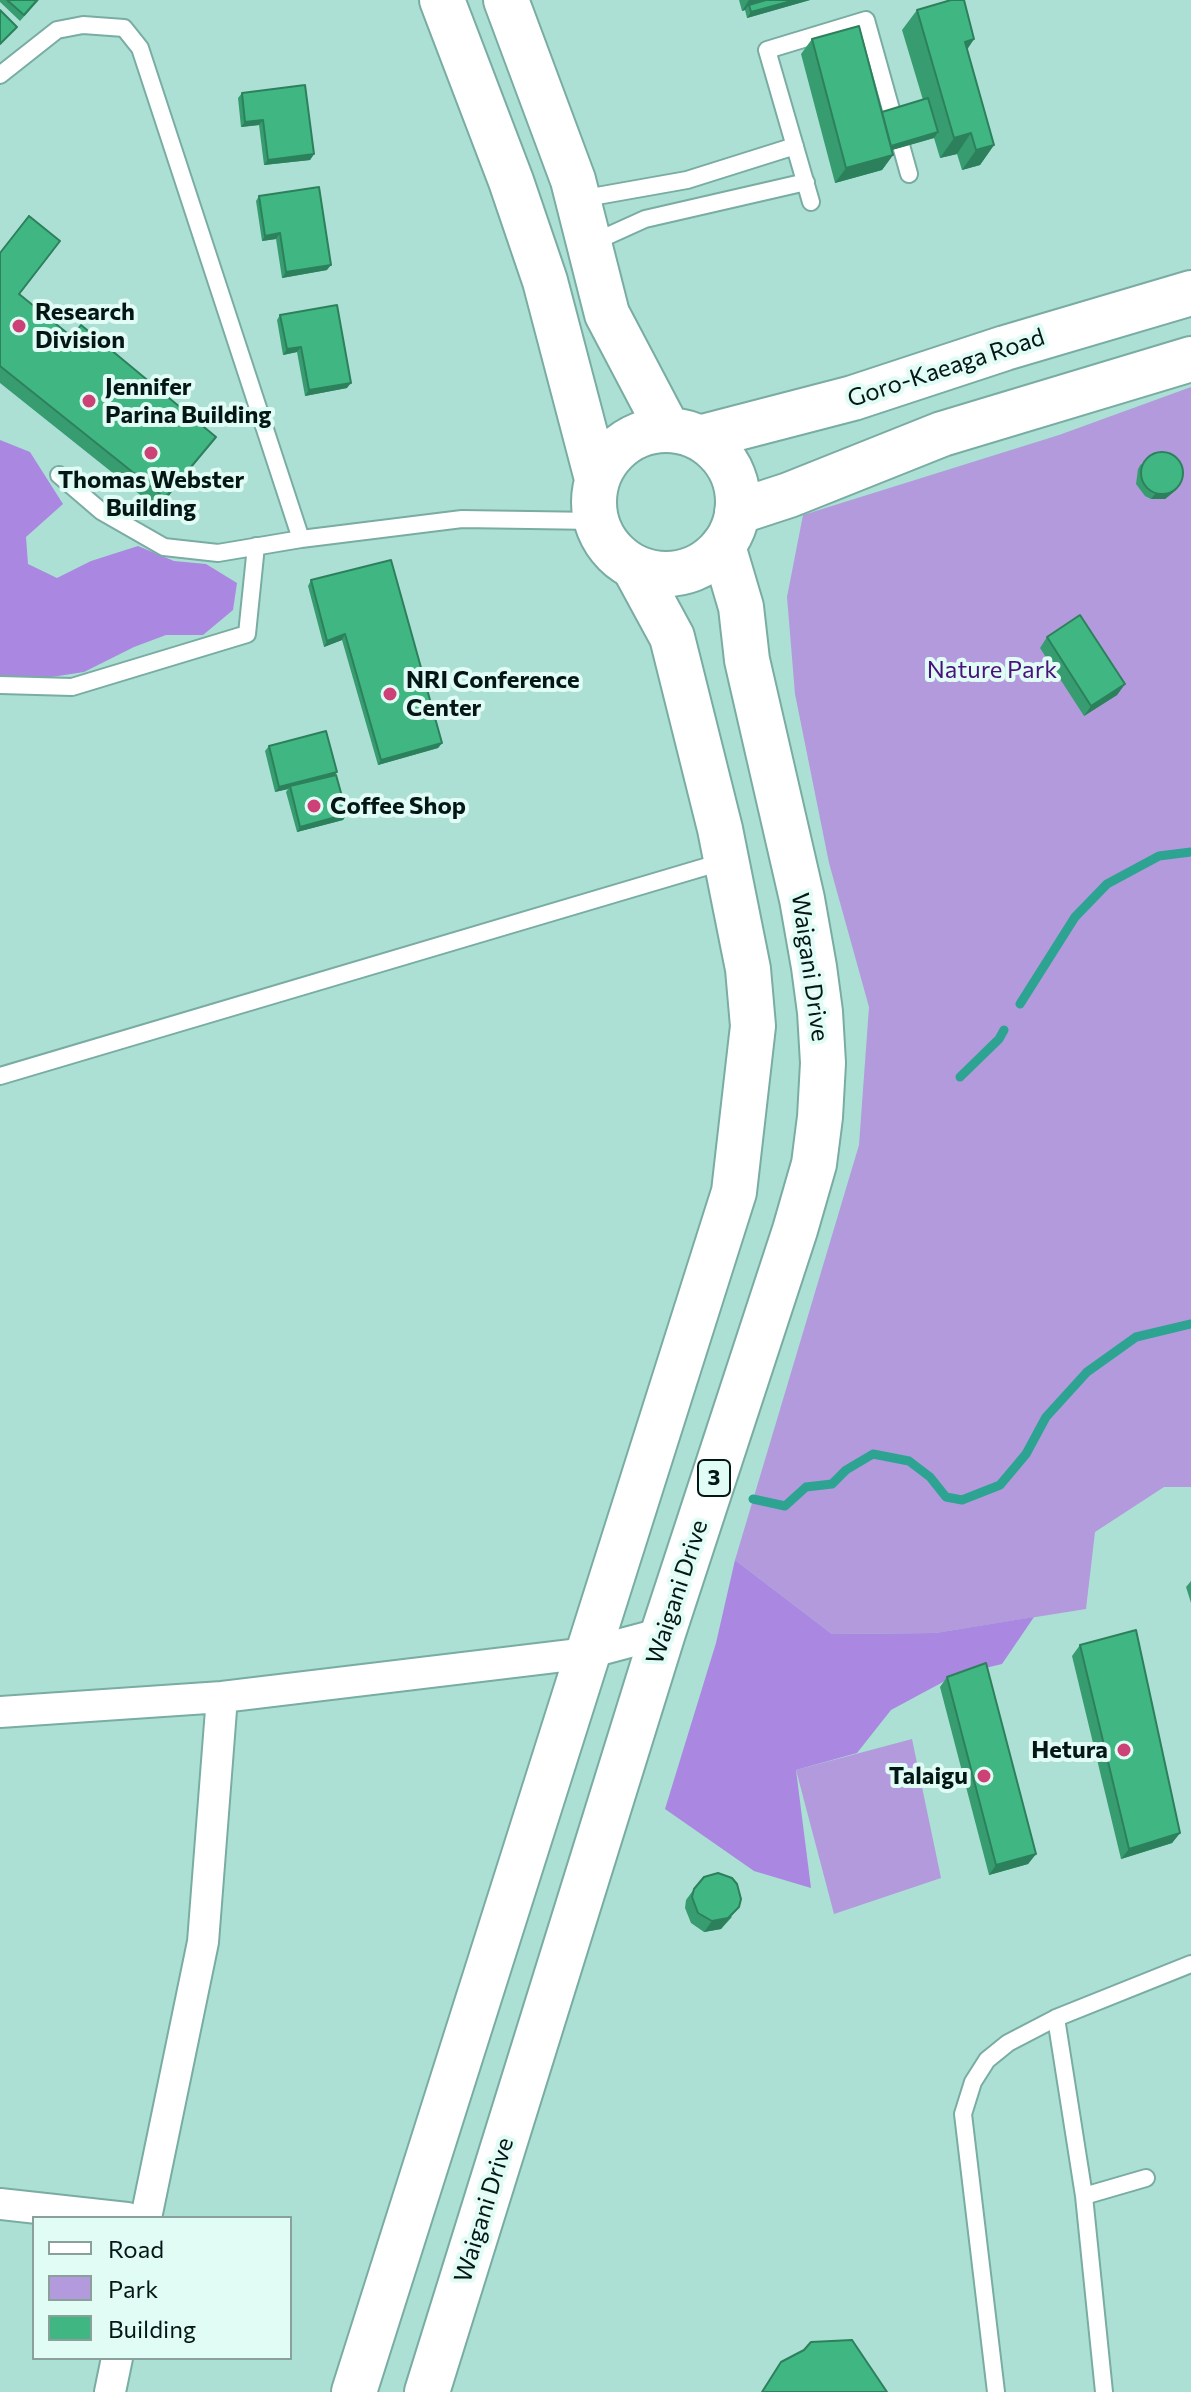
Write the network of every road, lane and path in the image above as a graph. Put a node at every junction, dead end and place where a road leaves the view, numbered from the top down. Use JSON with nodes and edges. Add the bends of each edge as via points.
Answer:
{"nodes":[{"id":1,"x":442,"y":0,"type":"edge"},
{"id":2,"x":506,"y":0,"type":"edge"},
{"id":3,"x":0,"y":75,"type":"edge"},
{"id":4,"x":795,"y":146,"type":"junction"},
{"id":5,"x":909,"y":174,"type":"dead end"},
{"id":6,"x":806,"y":182,"type":"junction"},
{"id":7,"x":578,"y":200,"type":"junction"},
{"id":8,"x":811,"y":202,"type":"dead end"},
{"id":9,"x":590,"y":244,"type":"junction"},
{"id":10,"x":1191,"y":293,"type":"edge"},
{"id":11,"x":1191,"y":359,"type":"edge"},
{"id":12,"x":684,"y":434,"type":"junction"},
{"id":13,"x":59,"y":475,"type":"dead end"},
{"id":14,"x":597,"y":500,"type":"junction"},
{"id":15,"x":730,"y":529,"type":"junction"},
{"id":16,"x":301,"y":539,"type":"junction"},
{"id":17,"x":256,"y":546,"type":"junction"},
{"id":18,"x":634,"y":567,"type":"junction"},
{"id":19,"x":0,"y":685,"type":"edge"},
{"id":20,"x":726,"y":860,"type":"junction"},
{"id":21,"x":0,"y":1076,"type":"edge"},
{"id":22,"x":663,"y":1633,"type":"junction"},
{"id":23,"x":588,"y":1653,"type":"junction"},
{"id":24,"x":222,"y":1697,"type":"junction"},
{"id":25,"x":0,"y":1712,"type":"edge"},
{"id":26,"x":1191,"y":1964,"type":"edge"},
{"id":27,"x":1056,"y":2018,"type":"junction"},
{"id":28,"x":1146,"y":2178,"type":"dead end"},
{"id":29,"x":1084,"y":2196,"type":"junction"},
{"id":30,"x":0,"y":2204,"type":"edge"},
{"id":31,"x":109,"y":2216,"type":"edge"},
{"id":32,"x":146,"y":2216,"type":"edge"},
{"id":33,"x":117,"y":2360,"type":"edge"},
{"id":34,"x":110,"y":2392,"type":"edge"},
{"id":35,"x":354,"y":2392,"type":"edge"},
{"id":36,"x":427,"y":2392,"type":"edge"},
{"id":37,"x":996,"y":2392,"type":"edge"},
{"id":38,"x":1104,"y":2392,"type":"edge"}],
"edges":[{"from":1,"to":14,"type":"main road","via":[[545,281]]},
{"from":2,"to":7,"type":"main road"},
{"from":3,"to":16,"type":"lane","via":[[57,30],[70,27],[124,28],[140,48]]},
{"from":4,"to":5,"type":"lane","via":[[767,50],[866,20]]},
{"from":4,"to":6,"type":"lane"},
{"from":4,"to":7,"type":"lane","via":[[687,180]]},
{"from":6,"to":8,"type":"lane"},
{"from":6,"to":9,"type":"lane","via":[[645,219]]},
{"from":7,"to":9,"type":"main road"},
{"from":9,"to":12,"type":"main road","via":[[607,314]]},
{"from":10,"to":12,"type":"main road","name":"Goro-Kaeaga Road","via":[[853,398]]},
{"from":11,"to":15,"type":"main road","via":[[942,434],[789,495]]},
{"from":12,"to":14,"type":"main road","via":[[645,433],[625,442],[608,458]]},
{"from":12,"to":15,"type":"main road","via":[[717,451],[730,469],[737,490]]},
{"from":13,"to":17,"type":"lane","via":[[101,511],[164,547],[218,553]]},
{"from":14,"to":16,"type":"lane","via":[[549,518],[462,519]]},
{"from":14,"to":18,"type":"main road","via":[[604,540]]},
{"from":15,"to":18,"type":"main road","via":[[705,563],[682,573],[657,574]]},
{"from":15,"to":22,"type":"main road","name":"Waigani Drive","number":"3","via":[[747,660],[814,967],[823,1063],[820,1117],[814,1164],[795,1230]]},
{"from":16,"to":17,"type":"lane"},
{"from":17,"to":19,"type":"lane","via":[[247,634],[72,687]]},
{"from":18,"to":20,"type":"main road","via":[[672,637]]},
{"from":20,"to":21,"type":"lane"},
{"from":20,"to":23,"type":"main road","via":[[748,969],[753,1026],[734,1192]]},
{"from":22,"to":23,"type":"street"},
{"from":22,"to":36,"type":"main road","name":"Waigani Drive","number":"3"},
{"from":23,"to":24,"type":"street"},
{"from":23,"to":35,"type":"main road"},
{"from":24,"to":25,"type":"street"},
{"from":24,"to":32,"type":"street","via":[[203,1942]]},
{"from":26,"to":27,"type":"lane"},
{"from":27,"to":29,"type":"lane"},
{"from":27,"to":37,"type":"lane","via":[[987,2060],[963,2114]]},
{"from":28,"to":29,"type":"lane"},
{"from":29,"to":38,"type":"lane"},
{"from":30,"to":31,"type":"street"},
{"from":33,"to":34,"type":"street"}]}
